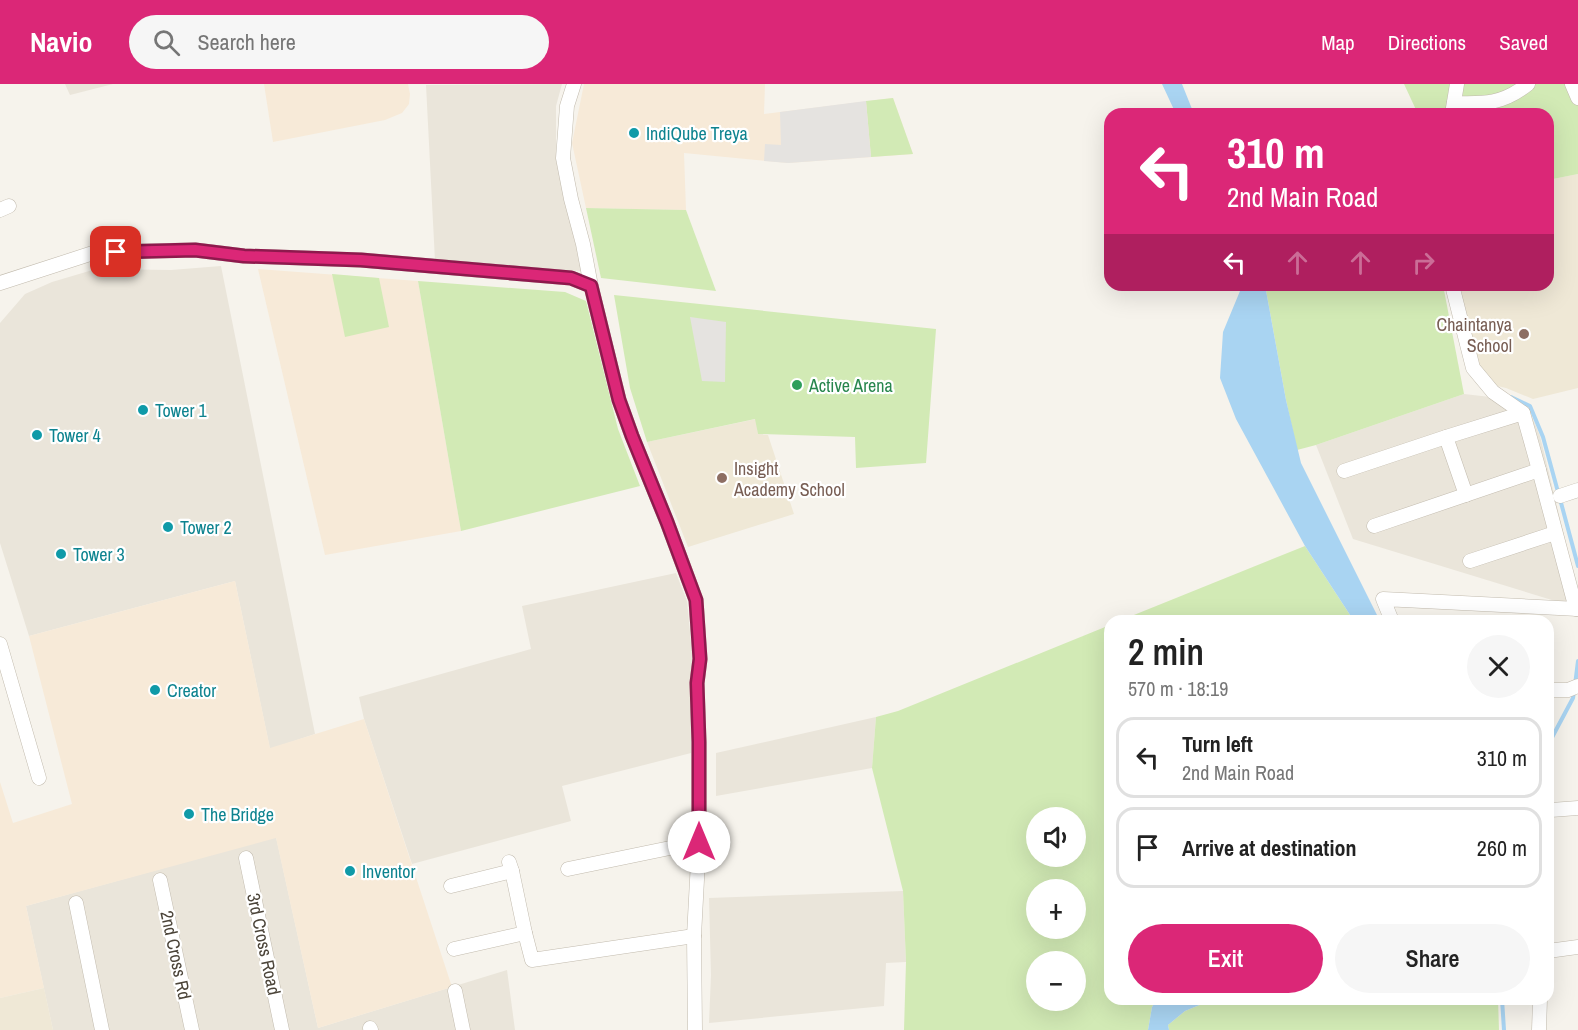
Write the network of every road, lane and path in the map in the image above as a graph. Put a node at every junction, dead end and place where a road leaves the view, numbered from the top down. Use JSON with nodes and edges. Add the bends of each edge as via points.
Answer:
{"nodes":[{"id":1,"x":574,"y":84,"type":"edge"},
{"id":2,"x":1457,"y":84,"type":"edge"},
{"id":3,"x":1528,"y":84,"type":"edge"},
{"id":4,"x":1572,"y":84,"type":"edge"},
{"id":5,"x":1578,"y":98,"type":"edge"},
{"id":6,"x":1453,"y":108,"type":"edge"},
{"id":7,"x":1457,"y":108,"type":"edge"},
{"id":8,"x":1,"y":279,"type":"edge"},
{"id":9,"x":591,"y":286,"type":"junction"},
{"id":10,"x":1454,"y":291,"type":"edge"},
{"id":11,"x":1523,"y":414,"type":"junction"},
{"id":12,"x":1446,"y":437,"type":"junction"},
{"id":13,"x":1539,"y":470,"type":"junction"},
{"id":14,"x":1344,"y":471,"type":"dead end"},
{"id":15,"x":1578,"y":490,"type":"edge"},
{"id":16,"x":1466,"y":495,"type":"junction"},
{"id":17,"x":1560,"y":496,"type":"dead end"},
{"id":18,"x":1374,"y":526,"type":"dead end"},
{"id":19,"x":1555,"y":533,"type":"junction"},
{"id":20,"x":1470,"y":561,"type":"dead end"},
{"id":21,"x":1577,"y":609,"type":"edge"},
{"id":22,"x":1390,"y":615,"type":"edge"},
{"id":23,"x":0,"y":645,"type":"edge"},
{"id":24,"x":1573,"y":688,"type":"edge"},
{"id":25,"x":1554,"y":690,"type":"edge"},
{"id":26,"x":39,"y":777,"type":"dead end"},
{"id":27,"x":1578,"y":808,"type":"edge"},
{"id":28,"x":1554,"y":810,"type":"edge"},
{"id":29,"x":699,"y":842,"type":"junction"},
{"id":30,"x":246,"y":858,"type":"dead end"},
{"id":31,"x":568,"y":869,"type":"dead end"},
{"id":32,"x":160,"y":880,"type":"dead end"},
{"id":33,"x":451,"y":886,"type":"dead end"},
{"id":34,"x":76,"y":903,"type":"dead end"},
{"id":35,"x":525,"y":933,"type":"junction"},
{"id":36,"x":694,"y":936,"type":"junction"},
{"id":37,"x":1578,"y":946,"type":"edge"},
{"id":38,"x":454,"y":949,"type":"dead end"},
{"id":39,"x":1554,"y":950,"type":"edge"},
{"id":40,"x":455,"y":991,"type":"dead end"},
{"id":41,"x":1540,"y":1005,"type":"edge"},
{"id":42,"x":102,"y":1030,"type":"edge"},
{"id":43,"x":192,"y":1030,"type":"edge"},
{"id":44,"x":282,"y":1030,"type":"edge"},
{"id":45,"x":463,"y":1030,"type":"edge"},
{"id":46,"x":695,"y":1030,"type":"edge"},
{"id":47,"x":1539,"y":1030,"type":"edge"}],
"edges":[{"from":1,"to":9,"type":"street","via":[[567,106],[563,158]]},
{"from":2,"to":6,"type":"street"},
{"from":3,"to":7,"type":"street","via":[[1501,101]]},
{"from":4,"to":5,"type":"street"},
{"from":8,"to":9,"type":"street","via":[[96,252],[195,250],[571,278]]},
{"from":9,"to":29,"type":"street","via":[[622,409],[696,600],[700,659]]},
{"from":10,"to":11,"type":"street","via":[[1473,368],[1493,392]]},
{"from":11,"to":12,"type":"street"},
{"from":11,"to":13,"type":"street"},
{"from":12,"to":14,"type":"street"},
{"from":12,"to":16,"type":"street"},
{"from":13,"to":16,"type":"street"},
{"from":13,"to":19,"type":"street"},
{"from":15,"to":17,"type":"street"},
{"from":16,"to":18,"type":"street"},
{"from":19,"to":20,"type":"street"},
{"from":19,"to":21,"type":"street"},
{"from":21,"to":22,"type":"street","via":[[1383,599]]},
{"from":23,"to":26,"type":"street"},
{"from":24,"to":25,"type":"street"},
{"from":27,"to":28,"type":"street"},
{"from":29,"to":31,"type":"street"},
{"from":29,"to":36,"type":"street"},
{"from":30,"to":44,"type":"street","name":"3rd Cross Road"},
{"from":32,"to":43,"type":"street","name":"2nd Cross Rd"},
{"from":33,"to":35,"type":"street","via":[[511,867]]},
{"from":34,"to":42,"type":"street"},
{"from":35,"to":36,"type":"street","via":[[532,960]]},
{"from":35,"to":38,"type":"street"},
{"from":36,"to":46,"type":"street"},
{"from":37,"to":39,"type":"street"},
{"from":40,"to":45,"type":"street"},
{"from":41,"to":47,"type":"street"}]}
